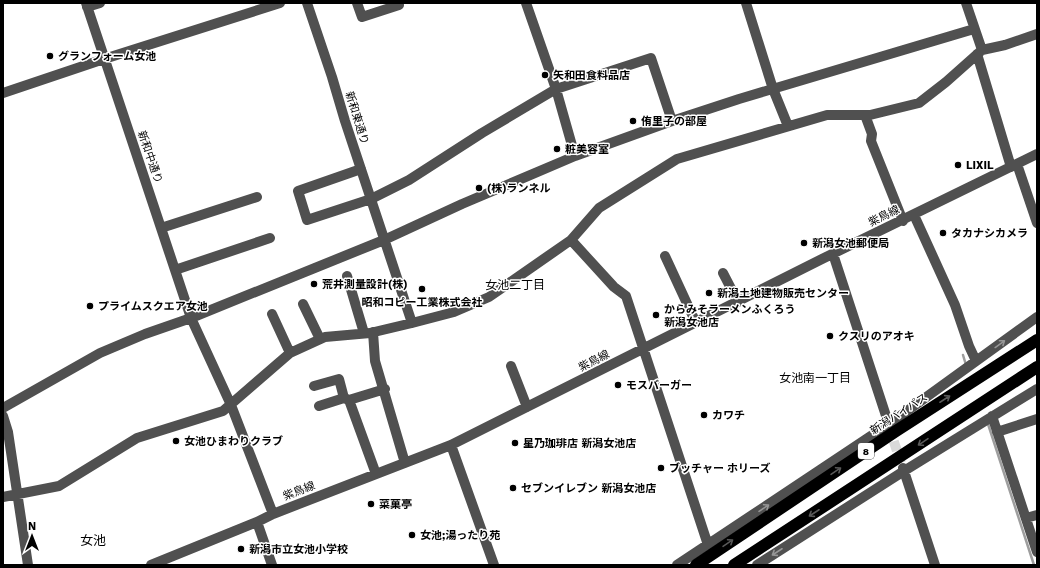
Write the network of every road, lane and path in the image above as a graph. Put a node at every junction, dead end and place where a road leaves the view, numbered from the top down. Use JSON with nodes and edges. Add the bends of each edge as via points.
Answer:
{"nodes":[{"id":1,"x":100,"y":3,"type":"edge"},
{"id":2,"x":280,"y":3,"type":"edge"},
{"id":3,"x":307,"y":3,"type":"edge"},
{"id":4,"x":357,"y":3,"type":"edge"},
{"id":5,"x":398,"y":3,"type":"edge"},
{"id":6,"x":526,"y":3,"type":"edge"},
{"id":7,"x":746,"y":3,"type":"edge"},
{"id":8,"x":966,"y":3,"type":"edge"},
{"id":9,"x":87,"y":5,"type":"edge"},
{"id":10,"x":974,"y":29,"type":"junction"},
{"id":11,"x":1037,"y":34,"type":"edge"},
{"id":12,"x":979,"y":52,"type":"junction"},
{"id":13,"x":104,"y":59,"type":"junction"},
{"id":14,"x":556,"y":89,"type":"junction"},
{"id":15,"x":773,"y":89,"type":"junction"},
{"id":16,"x":3,"y":94,"type":"edge"},
{"id":17,"x":865,"y":115,"type":"junction"},
{"id":18,"x":672,"y":121,"type":"junction"},
{"id":19,"x":788,"y":126,"type":"junction"},
{"id":20,"x":1037,"y":154,"type":"edge"},
{"id":21,"x":575,"y":156,"type":"junction"},
{"id":22,"x":1014,"y":165,"type":"junction"},
{"id":23,"x":361,"y":169,"type":"junction"},
{"id":24,"x":257,"y":197,"type":"dead end"},
{"id":25,"x":371,"y":199,"type":"junction"},
{"id":26,"x":914,"y":215,"type":"junction"},
{"id":27,"x":903,"y":221,"type":"junction"},
{"id":28,"x":1037,"y":223,"type":"edge"},
{"id":29,"x":161,"y":228,"type":"junction"},
{"id":30,"x":270,"y":238,"type":"dead end"},
{"id":31,"x":384,"y":240,"type":"junction"},
{"id":32,"x":571,"y":240,"type":"junction"},
{"id":33,"x":833,"y":254,"type":"junction"},
{"id":34,"x":665,"y":256,"type":"dead end"},
{"id":35,"x":175,"y":270,"type":"junction"},
{"id":36,"x":723,"y":273,"type":"dead end"},
{"id":37,"x":347,"y":276,"type":"dead end"},
{"id":38,"x":738,"y":302,"type":"junction"},
{"id":39,"x":303,"y":304,"type":"dead end"},
{"id":40,"x":272,"y":314,"type":"dead end"},
{"id":41,"x":191,"y":318,"type":"junction"},
{"id":42,"x":1037,"y":318,"type":"edge"},
{"id":43,"x":412,"y":323,"type":"junction"},
{"id":44,"x":696,"y":323,"type":"junction"},
{"id":45,"x":369,"y":332,"type":"junction"},
{"id":46,"x":1037,"y":332,"type":"edge"},
{"id":47,"x":320,"y":339,"type":"junction"},
{"id":48,"x":1037,"y":340,"type":"edge"},
{"id":49,"x":644,"y":349,"type":"junction"},
{"id":50,"x":290,"y":353,"type":"junction"},
{"id":51,"x":976,"y":361,"type":"junction"},
{"id":52,"x":997,"y":365,"type":"junction"},
{"id":53,"x":511,"y":366,"type":"dead end"},
{"id":54,"x":1037,"y":367,"type":"edge"},
{"id":55,"x":1037,"y":376,"type":"edge"},
{"id":56,"x":314,"y":386,"type":"dead end"},
{"id":57,"x":385,"y":389,"type":"junction"},
{"id":58,"x":1037,"y":389,"type":"edge"},
{"id":59,"x":347,"y":399,"type":"junction"},
{"id":60,"x":231,"y":405,"type":"junction"},
{"id":61,"x":319,"y":406,"type":"dead end"},
{"id":62,"x":527,"y":407,"type":"junction"},
{"id":63,"x":3,"y":408,"type":"edge"},
{"id":64,"x":3,"y":416,"type":"edge"},
{"id":65,"x":992,"y":416,"type":"junction"},
{"id":66,"x":1037,"y":419,"type":"edge"},
{"id":67,"x":950,"y":424,"type":"junction"},
{"id":68,"x":889,"y":425,"type":"junction"},
{"id":69,"x":997,"y":432,"type":"junction"},
{"id":70,"x":451,"y":445,"type":"junction"},
{"id":71,"x":405,"y":463,"type":"junction"},
{"id":72,"x":903,"y":470,"type":"junction"},
{"id":73,"x":376,"y":474,"type":"junction"},
{"id":74,"x":18,"y":495,"type":"junction"},
{"id":75,"x":3,"y":497,"type":"edge"},
{"id":76,"x":273,"y":514,"type":"junction"},
{"id":77,"x":1037,"y":515,"type":"edge"},
{"id":78,"x":1026,"y":518,"type":"junction"},
{"id":79,"x":257,"y":522,"type":"junction"},
{"id":80,"x":708,"y":545,"type":"junction"},
{"id":81,"x":1037,"y":552,"type":"edge"},
{"id":82,"x":28,"y":565,"type":"edge"},
{"id":83,"x":151,"y":565,"type":"edge"},
{"id":84,"x":272,"y":565,"type":"edge"},
{"id":85,"x":494,"y":565,"type":"edge"},
{"id":86,"x":677,"y":565,"type":"edge"},
{"id":87,"x":696,"y":565,"type":"edge"},
{"id":88,"x":734,"y":565,"type":"edge"},
{"id":89,"x":757,"y":565,"type":"edge"},
{"id":90,"x":935,"y":565,"type":"edge"}],
"edges":[{"from":1,"to":9,"type":"street"},
{"from":2,"to":13,"type":"street"},
{"from":3,"to":23,"type":"street","name":"新和東通り"},
{"from":4,"to":5,"type":"street","via":[[362,17],[399,5]]},
{"from":6,"to":14,"type":"street"},
{"from":7,"to":15,"type":"street"},
{"from":8,"to":10,"type":"street"},
{"from":9,"to":13,"type":"street","name":"新和中通り"},
{"from":10,"to":12,"type":"street"},
{"from":10,"to":15,"type":"street"},
{"from":11,"to":12,"type":"street"},
{"from":12,"to":17,"type":"street","via":[[919,103]]},
{"from":12,"to":22,"type":"street"},
{"from":13,"to":16,"type":"street"},
{"from":13,"to":29,"type":"street","name":"新和中通り"},
{"from":14,"to":18,"type":"street","via":[[651,58]]},
{"from":14,"to":21,"type":"street"},
{"from":14,"to":25,"type":"street","via":[[409,180]]},
{"from":15,"to":18,"type":"street"},
{"from":15,"to":19,"type":"street"},
{"from":17,"to":19,"type":"street","via":[[828,115]]},
{"from":17,"to":27,"type":"street","via":[[872,134],[871,141]]},
{"from":18,"to":21,"type":"street"},
{"from":19,"to":32,"type":"street","via":[[677,159],[600,208]]},
{"from":20,"to":22,"type":"street","name":"紫鳥線"},
{"from":21,"to":31,"type":"street"},
{"from":22,"to":26,"type":"street","name":"紫鳥線"},
{"from":22,"to":28,"type":"street"},
{"from":23,"to":25,"type":"street","name":"新和東通り"},
{"from":23,"to":25,"type":"street","via":[[298,191],[307,220]]},
{"from":24,"to":29,"type":"street"},
{"from":25,"to":31,"type":"street","name":"新和東通り"},
{"from":26,"to":27,"type":"street","name":"紫鳥線"},
{"from":26,"to":51,"type":"street","via":[[955,305]]},
{"from":27,"to":33,"type":"street","name":"紫鳥線"},
{"from":29,"to":35,"type":"street","name":"新和中通り"},
{"from":30,"to":35,"type":"street"},
{"from":31,"to":41,"type":"street"},
{"from":31,"to":43,"type":"street","name":"新和東通り"},
{"from":32,"to":43,"type":"street","via":[[489,297],[454,312]]},
{"from":32,"to":49,"type":"street","via":[[614,287],[626,296]]},
{"from":33,"to":38,"type":"street","name":"紫鳥線"},
{"from":33,"to":68,"type":"street"},
{"from":34,"to":44,"type":"street"},
{"from":35,"to":41,"type":"street","name":"新和中通り"},
{"from":36,"to":38,"type":"street"},
{"from":37,"to":45,"type":"street"},
{"from":38,"to":44,"type":"street","name":"紫鳥線"},
{"from":39,"to":47,"type":"street"},
{"from":40,"to":50,"type":"street"},
{"from":41,"to":60,"type":"street","name":"新和中通り"},
{"from":41,"to":63,"type":"street","via":[[145,334],[100,354]]},
{"from":51,"to":42,"type":"street","one_way":true},
{"from":43,"to":45,"type":"street"},
{"from":44,"to":49,"type":"street","name":"紫鳥線"},
{"from":45,"to":47,"type":"street"},
{"from":45,"to":57,"type":"street","via":[[375,361]]},
{"from":46,"to":52,"type":"highway"},
{"from":47,"to":50,"type":"street"},
{"from":48,"to":52,"type":"highway","name":"新潟バイパス","number":"8"},
{"from":49,"to":62,"type":"street","name":"紫鳥線"},
{"from":49,"to":80,"type":"street"},
{"from":50,"to":60,"type":"street"},
{"from":51,"to":68,"type":"street"},
{"from":87,"to":52,"type":"highway","name":"新潟バイパス","number":"8","one_way":true},
{"from":53,"to":62,"type":"street"},
{"from":54,"to":67,"type":"highway","number":"8"},
{"from":55,"to":67,"type":"highway"},
{"from":56,"to":59,"type":"street","via":[[338,379]]},
{"from":57,"to":59,"type":"street"},
{"from":57,"to":71,"type":"street"},
{"from":58,"to":65,"type":"street"},
{"from":59,"to":61,"type":"street"},
{"from":59,"to":73,"type":"street"},
{"from":60,"to":74,"type":"street","via":[[223,411],[137,438],[59,486]]},
{"from":60,"to":76,"type":"street","name":"新和中通り"},
{"from":62,"to":70,"type":"street","name":"紫鳥線"},
{"from":64,"to":74,"type":"street"},
{"from":65,"to":69,"type":"street"},
{"from":65,"to":72,"type":"street"},
{"from":66,"to":69,"type":"street"},
{"from":67,"to":88,"type":"highway","number":"8","one_way":true},
{"from":80,"to":68,"type":"street","one_way":true},
{"from":69,"to":78,"type":"street"},
{"from":70,"to":71,"type":"street","name":"紫鳥線"},
{"from":70,"to":85,"type":"street"},
{"from":71,"to":73,"type":"street","name":"紫鳥線"},
{"from":72,"to":89,"type":"street","one_way":true},
{"from":72,"to":90,"type":"street"},
{"from":73,"to":76,"type":"street","name":"紫鳥線"},
{"from":74,"to":75,"type":"street"},
{"from":74,"to":82,"type":"street"},
{"from":76,"to":79,"type":"street","name":"紫鳥線"},
{"from":77,"to":78,"type":"street"},
{"from":78,"to":81,"type":"street"},
{"from":79,"to":83,"type":"street","name":"紫鳥線"},
{"from":79,"to":84,"type":"street"},
{"from":80,"to":86,"type":"street"}]}
